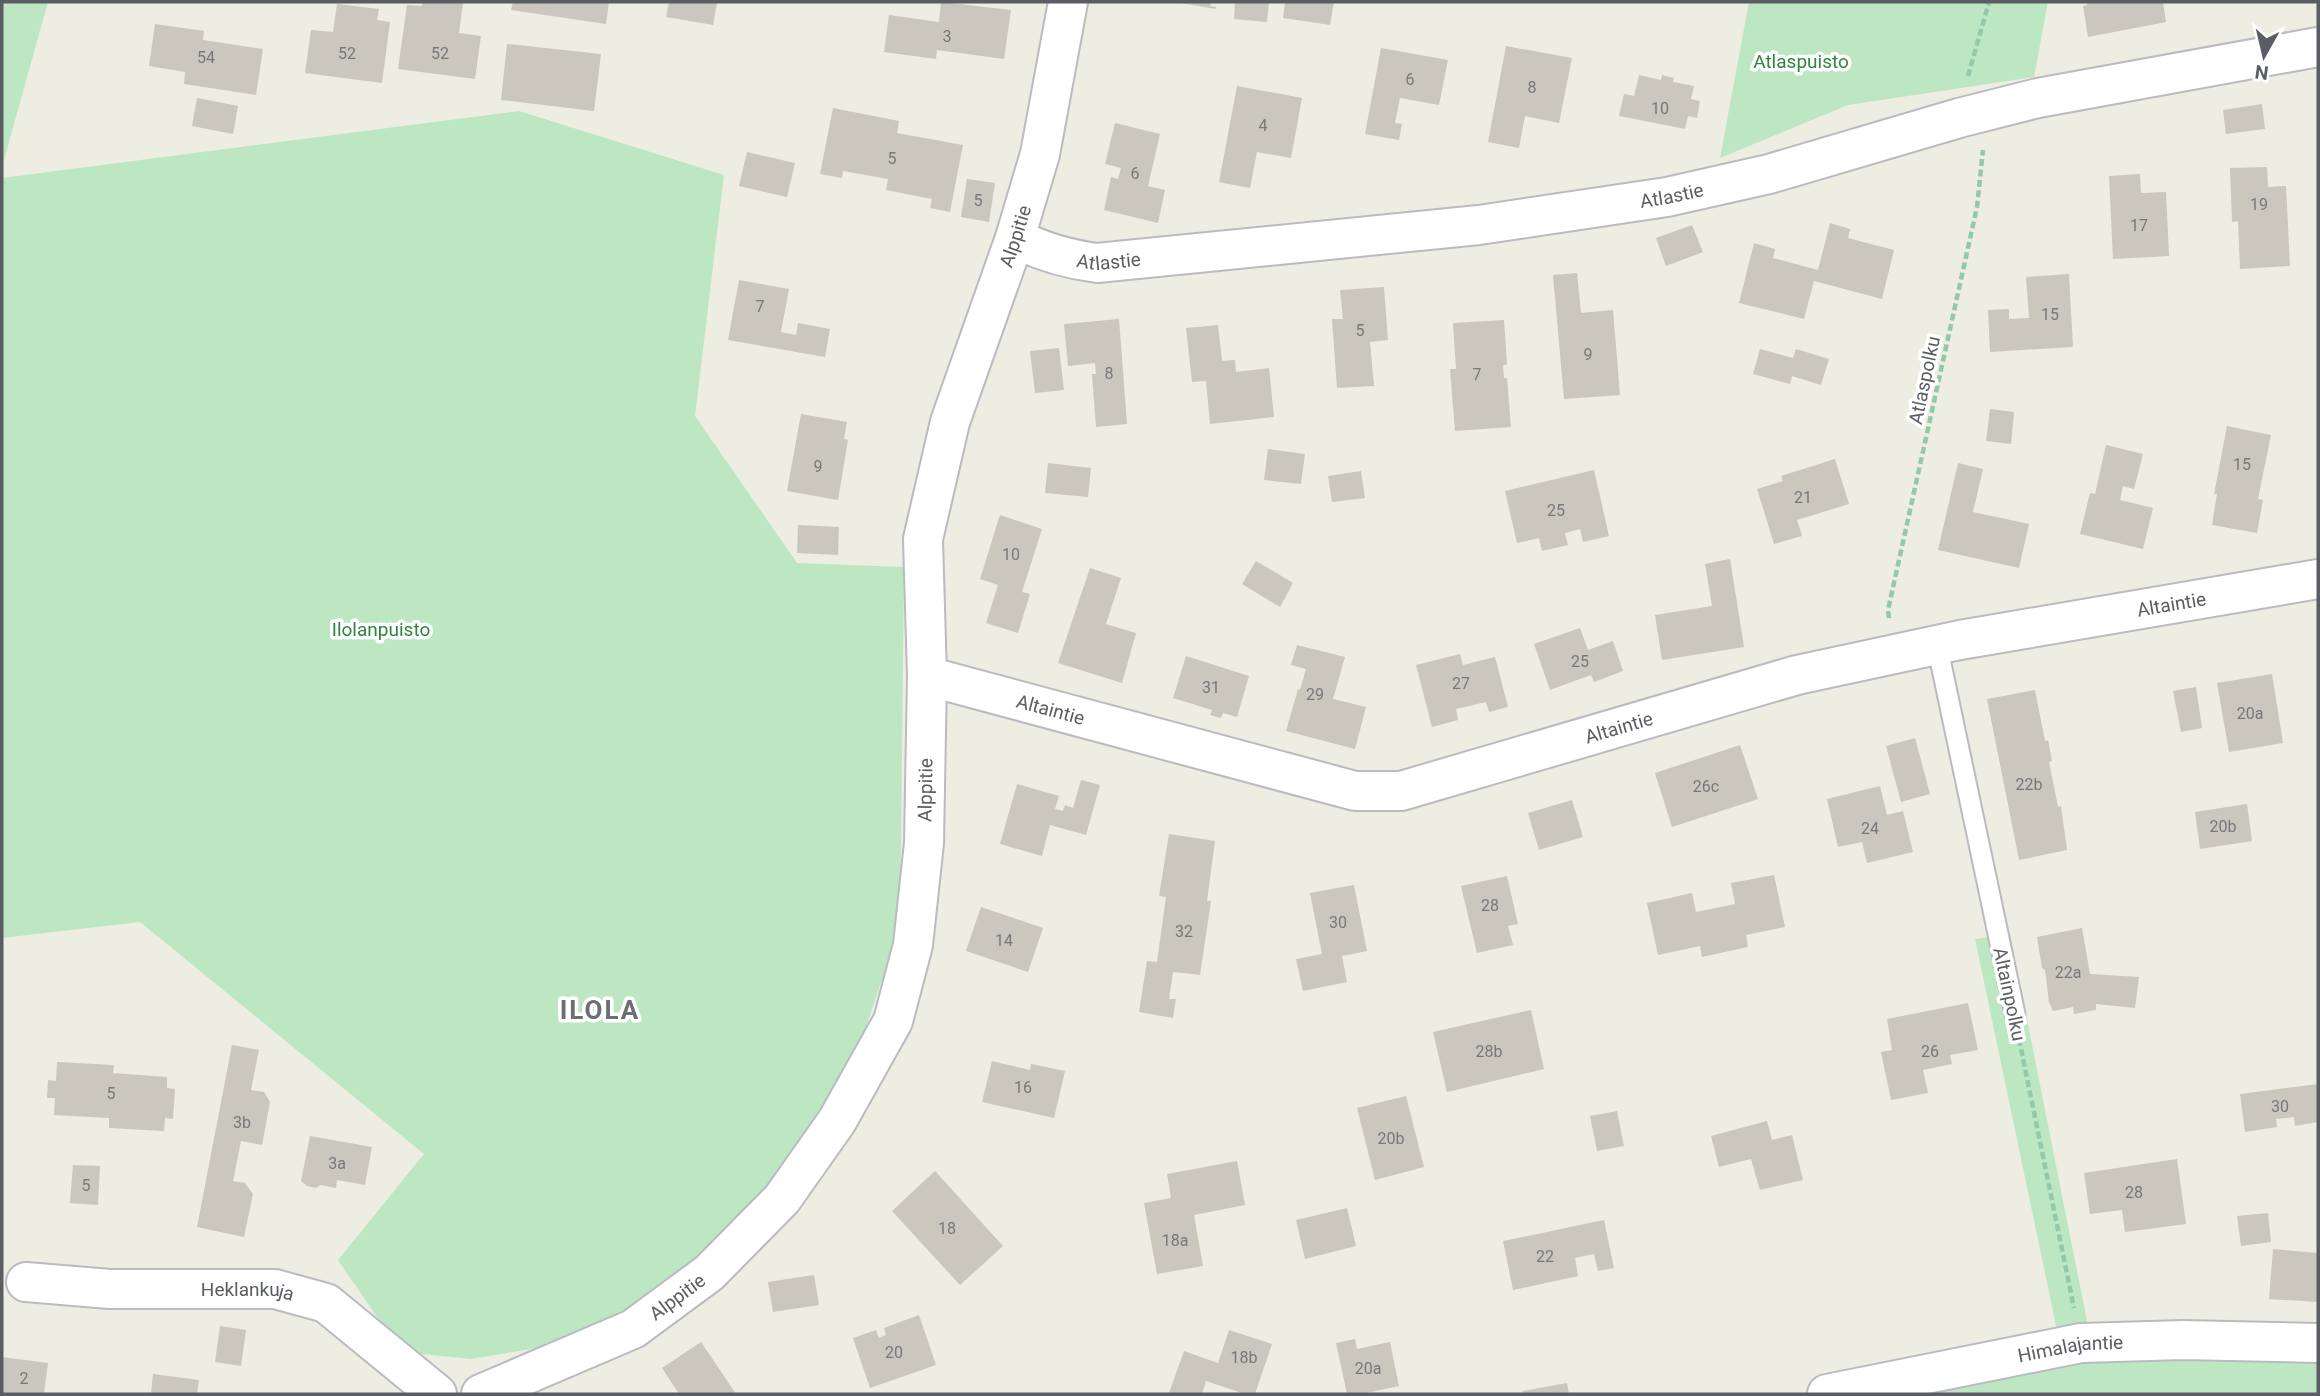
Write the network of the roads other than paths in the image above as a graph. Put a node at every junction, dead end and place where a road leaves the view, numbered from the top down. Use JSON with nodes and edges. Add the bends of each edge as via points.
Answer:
{"nodes":[{"id":1,"x":1068,"y":2,"type":"edge"},
{"id":2,"x":2318,"y":47,"type":"edge"},
{"id":3,"x":1015,"y":238,"type":"junction"},
{"id":4,"x":2318,"y":579,"type":"edge"},
{"id":5,"x":1937,"y":645,"type":"junction"},
{"id":6,"x":927,"y":676,"type":"junction"},
{"id":7,"x":2015,"y":1014,"type":"road end"},
{"id":8,"x":26,"y":1282,"type":"dead end"},
{"id":9,"x":2318,"y":1343,"type":"edge"},
{"id":10,"x":437,"y":1394,"type":"edge"},
{"id":11,"x":481,"y":1394,"type":"edge"},
{"id":12,"x":1827,"y":1394,"type":"edge"}],
"edges":[{"from":1,"to":3,"type":"street","name":"Alppitie","via":[[1040,154]]},
{"from":2,"to":3,"type":"street","name":"Atlastie","via":[[2038,99],[1679,195],[1479,225],[1097,263],[1071,260]]},
{"from":3,"to":6,"type":"street","name":"Alppitie","via":[[950,422],[923,539]]},
{"from":4,"to":5,"type":"street","name":"Altaintie"},
{"from":5,"to":6,"type":"street","name":"Altaintie","via":[[1797,674],[1401,791],[1355,791]]},
{"from":5,"to":7,"type":"lane","name":"Altainpolku"},
{"from":6,"to":11,"type":"street","name":"Alppitie","via":[[924,843],[913,945],[893,1021],[837,1121],[782,1199],[709,1273],[633,1329]]},
{"from":8,"to":10,"type":"street","name":"Heklankuja","via":[[110,1289],[275,1289],[326,1303]]},
{"from":9,"to":12,"type":"street","name":"Himalajantie","via":[[2081,1343]]}]}
